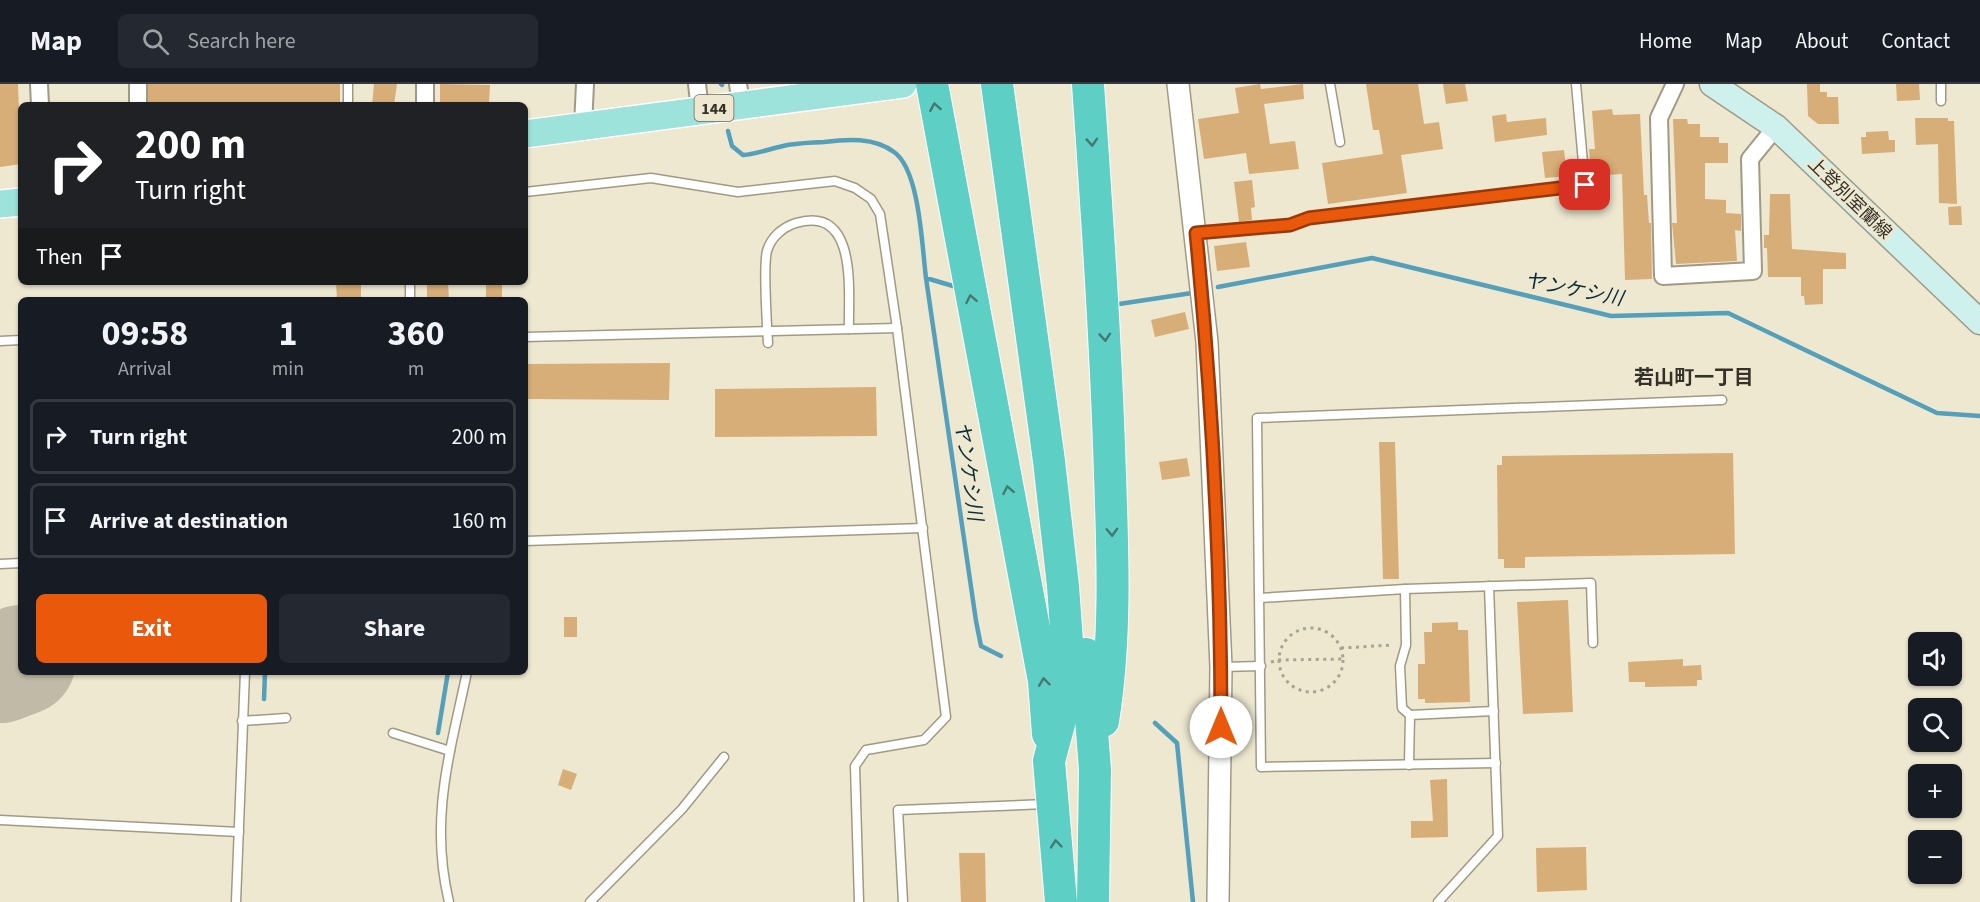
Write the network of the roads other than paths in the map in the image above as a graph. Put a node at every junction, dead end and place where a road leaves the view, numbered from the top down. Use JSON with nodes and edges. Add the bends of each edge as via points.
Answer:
{"nodes":[{"id":1,"x":39,"y":84,"type":"edge"},
{"id":2,"x":138,"y":84,"type":"edge"},
{"id":3,"x":348,"y":84,"type":"edge"},
{"id":4,"x":425,"y":84,"type":"edge"},
{"id":5,"x":585,"y":84,"type":"edge"},
{"id":6,"x":903,"y":84,"type":"edge"},
{"id":7,"x":932,"y":84,"type":"edge"},
{"id":8,"x":1088,"y":84,"type":"edge"},
{"id":9,"x":1178,"y":84,"type":"edge"},
{"id":10,"x":1330,"y":84,"type":"edge"},
{"id":11,"x":1576,"y":84,"type":"edge"},
{"id":12,"x":1675,"y":84,"type":"edge"},
{"id":13,"x":1712,"y":84,"type":"edge"},
{"id":14,"x":1941,"y":84,"type":"edge"},
{"id":15,"x":850,"y":87,"type":"edge"},
{"id":16,"x":740,"y":94,"type":"edge"},
{"id":17,"x":699,"y":97,"type":"edge"},
{"id":18,"x":1009,"y":98,"type":"edge"},
{"id":19,"x":1941,"y":101,"type":"dead end"},
{"id":20,"x":40,"y":102,"type":"edge"},
{"id":21,"x":138,"y":102,"type":"edge"},
{"id":22,"x":348,"y":102,"type":"edge"},
{"id":23,"x":425,"y":102,"type":"edge"},
{"id":24,"x":583,"y":126,"type":"junction"},
{"id":25,"x":1776,"y":127,"type":"junction"},
{"id":26,"x":528,"y":134,"type":"edge"},
{"id":27,"x":1340,"y":142,"type":"dead end"},
{"id":28,"x":528,"y":192,"type":"edge"},
{"id":29,"x":18,"y":202,"type":"edge"},
{"id":30,"x":0,"y":204,"type":"edge"},
{"id":31,"x":1196,"y":233,"type":"junction"},
{"id":32,"x":1980,"y":322,"type":"edge"},
{"id":33,"x":897,"y":328,"type":"junction"},
{"id":34,"x":849,"y":329,"type":"junction"},
{"id":35,"x":768,"y":331,"type":"junction"},
{"id":36,"x":528,"y":337,"type":"edge"},
{"id":37,"x":18,"y":340,"type":"edge"},
{"id":38,"x":0,"y":341,"type":"edge"},
{"id":39,"x":768,"y":343,"type":"dead end"},
{"id":40,"x":1722,"y":400,"type":"dead end"},
{"id":41,"x":923,"y":528,"type":"junction"},
{"id":42,"x":528,"y":541,"type":"edge"},
{"id":43,"x":18,"y":563,"type":"edge"},
{"id":44,"x":0,"y":564,"type":"edge"},
{"id":45,"x":1489,"y":586,"type":"junction"},
{"id":46,"x":1405,"y":589,"type":"junction"},
{"id":47,"x":1260,"y":598,"type":"junction"},
{"id":48,"x":1593,"y":643,"type":"dead end"},
{"id":49,"x":1261,"y":666,"type":"junction"},
{"id":50,"x":1221,"y":667,"type":"junction"},
{"id":51,"x":245,"y":675,"type":"edge"},
{"id":52,"x":466,"y":675,"type":"edge"},
{"id":53,"x":1494,"y":711,"type":"junction"},
{"id":54,"x":1410,"y":715,"type":"junction"},
{"id":55,"x":286,"y":718,"type":"dead end"},
{"id":56,"x":242,"y":720,"type":"junction"},
{"id":57,"x":393,"y":733,"type":"dead end"},
{"id":58,"x":450,"y":751,"type":"junction"},
{"id":59,"x":724,"y":757,"type":"dead end"},
{"id":60,"x":1049,"y":761,"type":"junction"},
{"id":61,"x":1496,"y":763,"type":"junction"},
{"id":62,"x":1409,"y":765,"type":"junction"},
{"id":63,"x":1095,"y":770,"type":"junction"},
{"id":64,"x":1053,"y":803,"type":"junction"},
{"id":65,"x":0,"y":820,"type":"edge"},
{"id":66,"x":239,"y":832,"type":"junction"},
{"id":67,"x":236,"y":902,"type":"edge"},
{"id":68,"x":449,"y":902,"type":"edge"},
{"id":69,"x":590,"y":902,"type":"edge"},
{"id":70,"x":859,"y":902,"type":"edge"},
{"id":71,"x":903,"y":902,"type":"edge"},
{"id":72,"x":1061,"y":902,"type":"edge"},
{"id":73,"x":1093,"y":902,"type":"edge"},
{"id":74,"x":1218,"y":902,"type":"edge"},
{"id":75,"x":1438,"y":902,"type":"edge"}],
"edges":[{"from":1,"to":20,"type":"street"},
{"from":2,"to":21,"type":"street"},
{"from":3,"to":22,"type":"lane"},
{"from":4,"to":23,"type":"street"},
{"from":5,"to":24,"type":"street"},
{"from":6,"to":15,"type":"main road","number":"144"},
{"from":60,"to":7,"type":"highway","one_way":true,"via":[[1044,681]]},
{"from":8,"to":63,"type":"highway","one_way":true,"via":[[1108,384],[1113,576],[1111,671]]},
{"from":9,"to":31,"type":"street"},
{"from":10,"to":27,"type":"lane"},
{"from":11,"to":31,"type":"lane","via":[[1585,185],[1309,218],[1290,225]]},
{"from":12,"to":25,"type":"street","via":[[1659,118],[1663,276],[1753,271],[1750,159]]},
{"from":13,"to":25,"type":"main road","name":"上登別室蘭線"},
{"from":14,"to":19,"type":"lane"},
{"from":15,"to":16,"type":"main road","number":"144"},
{"from":16,"to":17,"type":"main road","number":"144"},
{"from":17,"to":24,"type":"main road","number":"144"},
{"from":18,"to":60,"type":"highway","via":[[1070,683]]},
{"from":18,"to":63,"type":"highway","via":[[1081,587]]},
{"from":24,"to":26,"type":"main road","number":"144"},
{"from":25,"to":32,"type":"main road","name":"上登別室蘭線"},
{"from":28,"to":33,"type":"lane","via":[[651,178],[738,192],[835,181],[855,188],[871,199],[880,214]]},
{"from":29,"to":30,"type":"main road"},
{"from":31,"to":50,"type":"street","via":[[1207,342]]},
{"from":33,"to":34,"type":"lane"},
{"from":33,"to":41,"type":"lane"},
{"from":34,"to":35,"type":"lane"},
{"from":34,"to":35,"type":"lane","via":[[848,254],[841,236],[823,224],[804,221],[777,234],[767,252]]},
{"from":35,"to":36,"type":"lane"},
{"from":35,"to":39,"type":"lane"},
{"from":37,"to":38,"type":"lane"},
{"from":40,"to":47,"type":"lane","via":[[1257,418]]},
{"from":41,"to":42,"type":"lane"},
{"from":41,"to":70,"type":"lane","via":[[946,717],[924,740],[866,750],[855,766]]},
{"from":43,"to":44,"type":"lane"},
{"from":45,"to":46,"type":"lane"},
{"from":45,"to":48,"type":"lane","via":[[1591,583]]},
{"from":45,"to":53,"type":"lane"},
{"from":46,"to":47,"type":"lane"},
{"from":46,"to":54,"type":"lane","via":[[1406,645],[1400,666],[1402,708]]},
{"from":47,"to":49,"type":"lane"},
{"from":49,"to":50,"type":"lane"},
{"from":49,"to":62,"type":"lane","via":[[1261,767]]},
{"from":50,"to":74,"type":"street"},
{"from":51,"to":56,"type":"lane"},
{"from":52,"to":58,"type":"lane"},
{"from":53,"to":54,"type":"lane"},
{"from":53,"to":61,"type":"lane"},
{"from":54,"to":62,"type":"lane"},
{"from":55,"to":56,"type":"lane"},
{"from":56,"to":66,"type":"lane"},
{"from":57,"to":58,"type":"lane"},
{"from":58,"to":68,"type":"lane","via":[[439,818],[441,868]]},
{"from":59,"to":69,"type":"lane","via":[[682,809]]},
{"from":60,"to":64,"type":"highway"},
{"from":61,"to":62,"type":"lane"},
{"from":61,"to":75,"type":"lane","via":[[1498,836]]},
{"from":63,"to":73,"type":"highway"},
{"from":64,"to":71,"type":"lane","via":[[897,810]]},
{"from":72,"to":64,"type":"highway","one_way":true},
{"from":65,"to":66,"type":"lane"},
{"from":66,"to":67,"type":"lane"}]}
